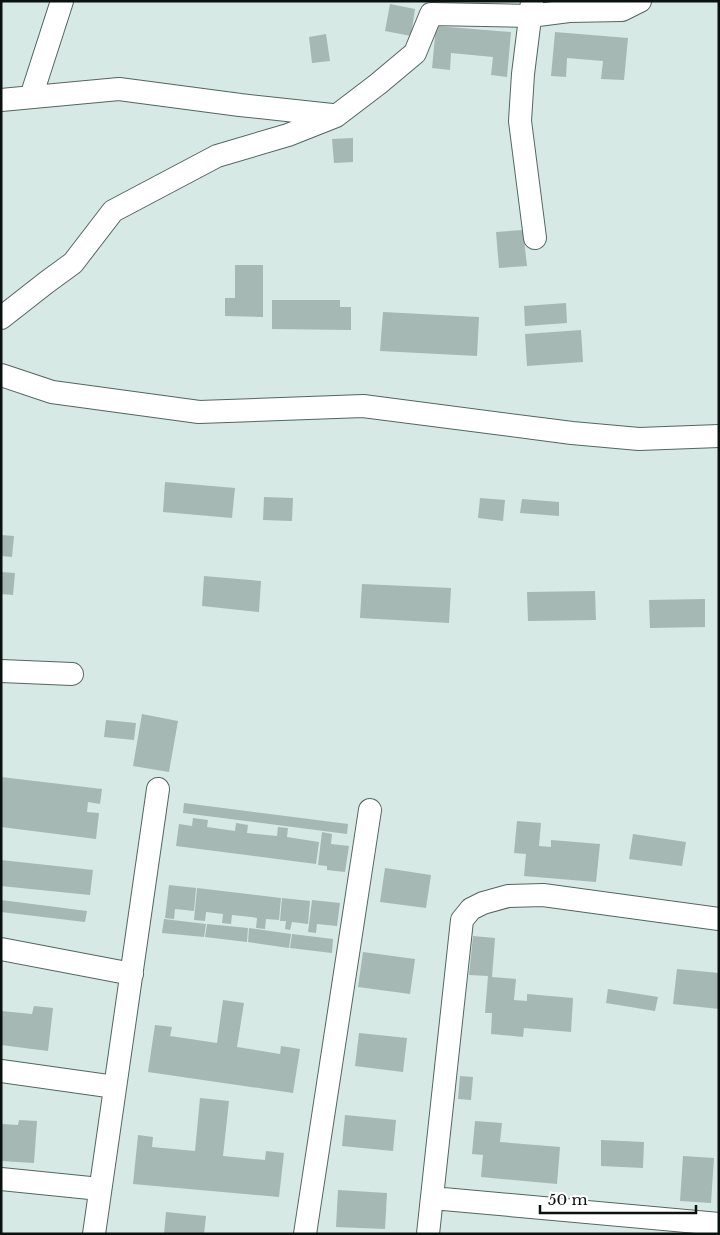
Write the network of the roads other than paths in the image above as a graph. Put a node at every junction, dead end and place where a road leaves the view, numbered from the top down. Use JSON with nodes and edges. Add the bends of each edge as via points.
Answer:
{"nodes":[{"id":1,"x":62,"y":1,"type":"edge"},
{"id":2,"x":640,"y":1,"type":"edge"},
{"id":3,"x":531,"y":8,"type":"edge"},
{"id":4,"x":31,"y":97,"type":"junction"},
{"id":5,"x":1,"y":100,"type":"edge"},
{"id":6,"x":336,"y":116,"type":"junction"},
{"id":7,"x":536,"y":238,"type":"dead end"},
{"id":8,"x":1,"y":318,"type":"edge"},
{"id":9,"x":1,"y":375,"type":"edge"},
{"id":10,"x":719,"y":436,"type":"edge"},
{"id":11,"x":1,"y":671,"type":"edge"},
{"id":12,"x":72,"y":674,"type":"dead end"},
{"id":13,"x":158,"y":789,"type":"dead end"},
{"id":14,"x":370,"y":810,"type":"dead end"},
{"id":15,"x":719,"y":919,"type":"edge"},
{"id":16,"x":1,"y":949,"type":"edge"},
{"id":17,"x":132,"y":974,"type":"junction"},
{"id":18,"x":1,"y":1071,"type":"edge"},
{"id":19,"x":115,"y":1087,"type":"junction"},
{"id":20,"x":1,"y":1179,"type":"edge"},
{"id":21,"x":100,"y":1189,"type":"junction"},
{"id":22,"x":432,"y":1198,"type":"junction"},
{"id":23,"x":719,"y":1224,"type":"edge"},
{"id":24,"x":94,"y":1234,"type":"edge"},
{"id":25,"x":305,"y":1234,"type":"edge"},
{"id":26,"x":428,"y":1234,"type":"edge"}],
"edges":[{"from":1,"to":4,"type":"street"},
{"from":2,"to":3,"type":"street","via":[[622,10]]},
{"from":3,"to":6,"type":"street","via":[[431,14],[415,53]]},
{"from":3,"to":7,"type":"street","via":[[520,121]]},
{"from":4,"to":5,"type":"street"},
{"from":4,"to":6,"type":"street","via":[[119,89]]},
{"from":6,"to":8,"type":"street","via":[[288,135],[217,156],[113,211],[73,263]]},
{"from":9,"to":10,"type":"street","via":[[52,392],[199,412],[364,406],[639,439]]},
{"from":11,"to":12,"type":"street"},
{"from":13,"to":17,"type":"street"},
{"from":14,"to":25,"type":"street"},
{"from":15,"to":22,"type":"street","via":[[543,895],[508,896],[470,909],[462,920]]},
{"from":16,"to":17,"type":"street"},
{"from":17,"to":19,"type":"street"},
{"from":18,"to":19,"type":"street"},
{"from":19,"to":21,"type":"street"},
{"from":20,"to":21,"type":"street"},
{"from":21,"to":24,"type":"street"},
{"from":22,"to":23,"type":"street"},
{"from":22,"to":26,"type":"street"}]}
